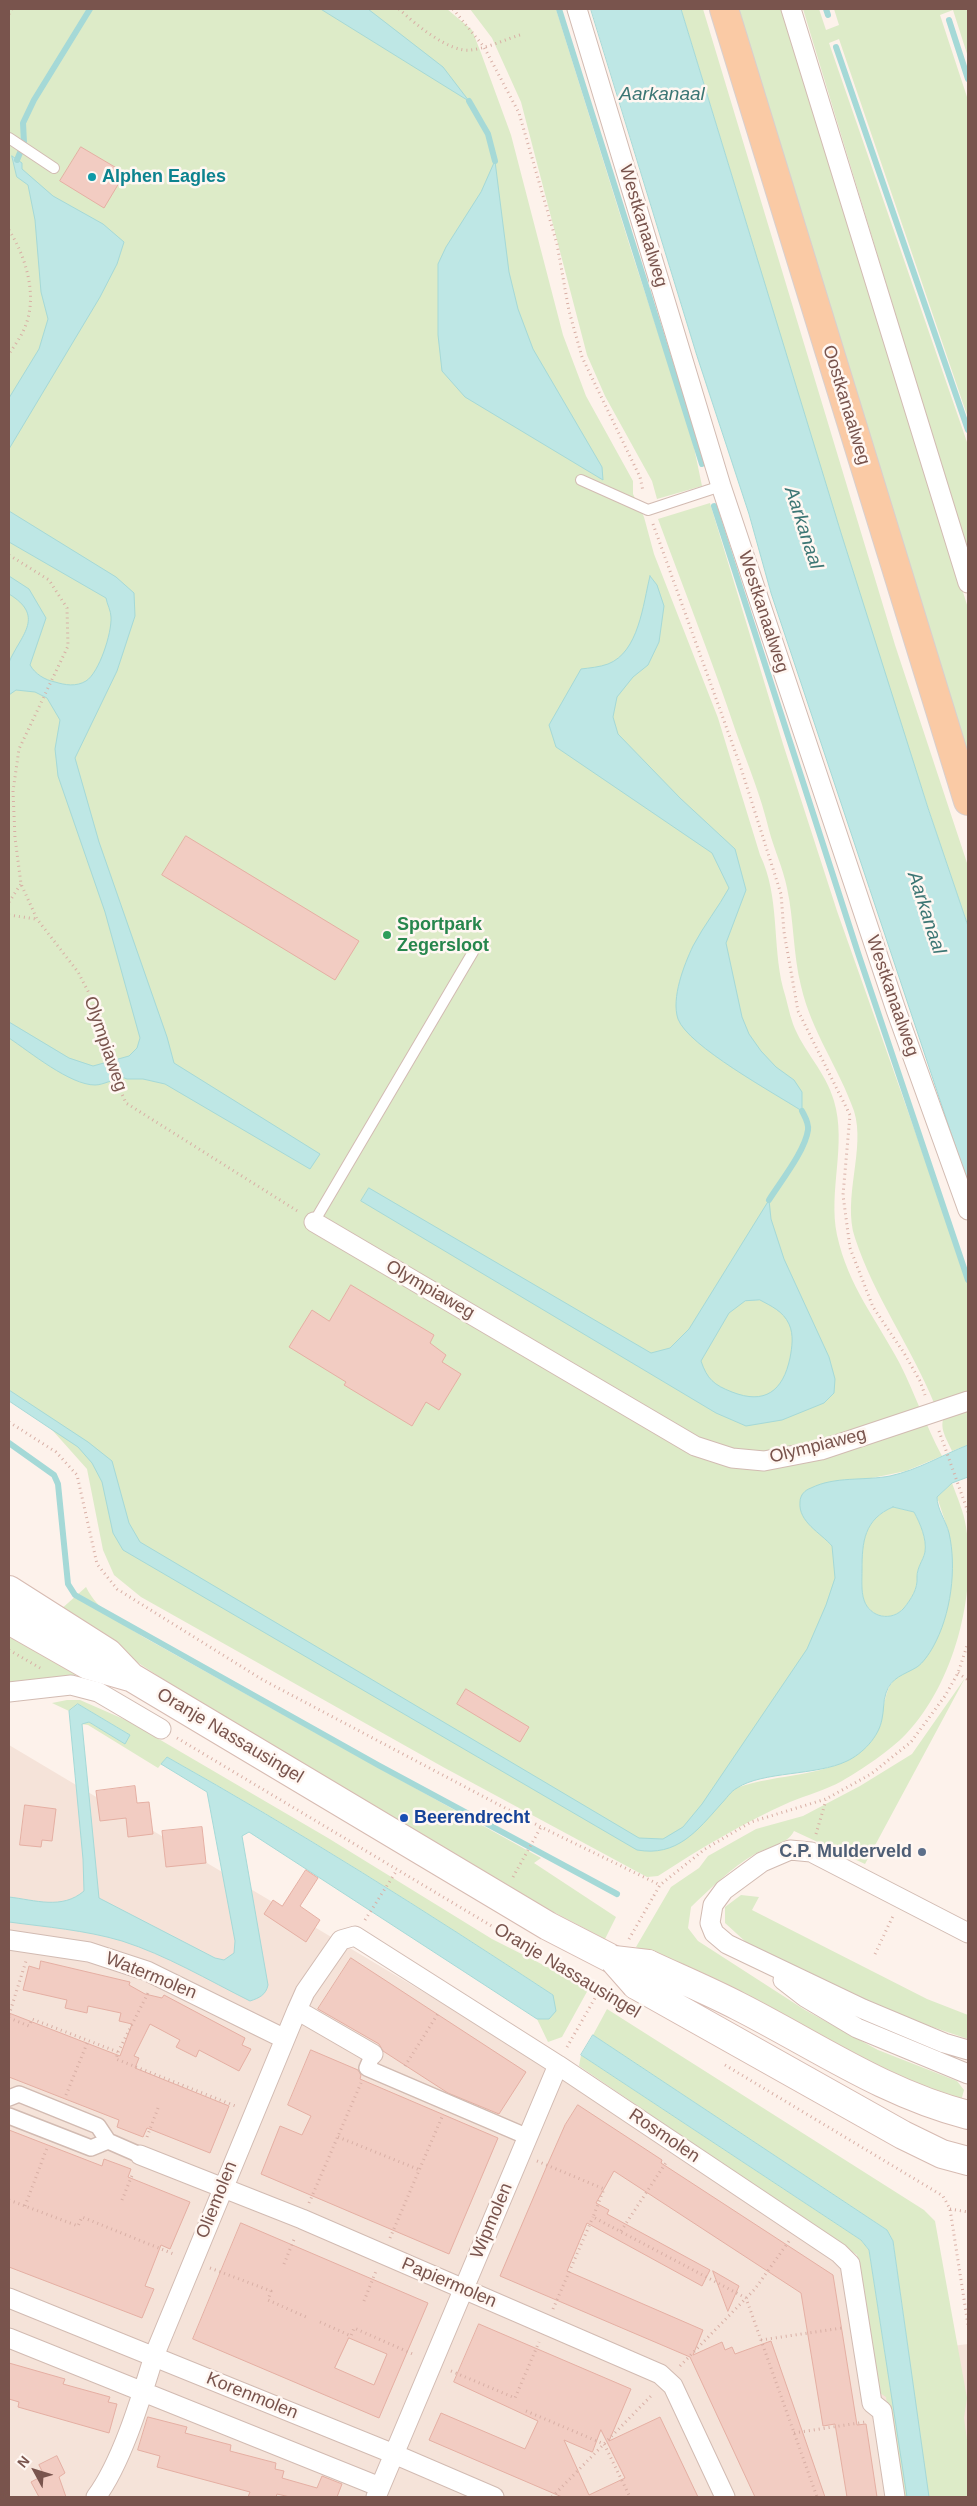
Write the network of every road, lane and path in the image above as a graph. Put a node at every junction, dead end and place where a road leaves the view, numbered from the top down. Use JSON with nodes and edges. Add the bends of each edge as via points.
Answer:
{"nodes":[{"id":1,"x":12,"y":9,"type":"edge"},
{"id":2,"x":399,"y":9,"type":"edge"},
{"id":3,"x":453,"y":9,"type":"edge"},
{"id":4,"x":577,"y":9,"type":"edge"},
{"id":5,"x":724,"y":9,"type":"edge"},
{"id":6,"x":791,"y":9,"type":"edge"},
{"id":7,"x":9,"y":14,"type":"edge"},
{"id":8,"x":523,"y":34,"type":"dead end"},
{"id":9,"x":484,"y":46,"type":"junction"},
{"id":10,"x":12,"y":141,"type":"edge"},
{"id":11,"x":54,"y":168,"type":"dead end"},
{"id":12,"x":9,"y":230,"type":"edge"},
{"id":13,"x":9,"y":354,"type":"edge"},
{"id":14,"x":581,"y":480,"type":"dead end"},
{"id":15,"x":721,"y":486,"type":"junction"},
{"id":16,"x":648,"y":510,"type":"junction"},
{"id":17,"x":9,"y":555,"type":"edge"},
{"id":18,"x":968,"y":583,"type":"edge"},
{"id":19,"x":968,"y":801,"type":"edge"},
{"id":20,"x":21,"y":884,"type":"junction"},
{"id":21,"x":9,"y":902,"type":"edge"},
{"id":22,"x":9,"y":915,"type":"edge"},
{"id":23,"x":36,"y":919,"type":"junction"},
{"id":24,"x":473,"y":952,"type":"dead end"},
{"id":25,"x":968,"y":1210,"type":"edge"},
{"id":26,"x":314,"y":1222,"type":"junction"},
{"id":27,"x":968,"y":1401,"type":"edge"},
{"id":28,"x":932,"y":1413,"type":"junction"},
{"id":29,"x":9,"y":1422,"type":"edge"},
{"id":30,"x":946,"y":1450,"type":"dead end"},
{"id":31,"x":968,"y":1512,"type":"edge"},
{"id":32,"x":9,"y":1590,"type":"edge"},
{"id":33,"x":9,"y":1620,"type":"edge"},
{"id":34,"x":968,"y":1643,"type":"edge"},
{"id":35,"x":958,"y":1673,"type":"junction"},
{"id":36,"x":132,"y":1678,"type":"junction"},
{"id":37,"x":968,"y":1680,"type":"edge"},
{"id":38,"x":9,"y":1692,"type":"edge"},
{"id":39,"x":161,"y":1728,"type":"joint"},
{"id":40,"x":826,"y":1800,"type":"junction"},
{"id":41,"x":541,"y":1827,"type":"junction"},
{"id":42,"x":811,"y":1852,"type":"junction"},
{"id":43,"x":397,"y":1870,"type":"junction"},
{"id":44,"x":510,"y":1882,"type":"dead end"},
{"id":45,"x":660,"y":1885,"type":"junction"},
{"id":46,"x":902,"y":1900,"type":"junction"},
{"id":47,"x":363,"y":1923,"type":"dead end"},
{"id":48,"x":968,"y":1933,"type":"edge"},
{"id":49,"x":9,"y":1940,"type":"edge"},
{"id":50,"x":29,"y":1943,"type":"junction"},
{"id":51,"x":875,"y":1954,"type":"dead end"},
{"id":52,"x":611,"y":1958,"type":"junction"},
{"id":53,"x":759,"y":1960,"type":"junction"},
{"id":54,"x":157,"y":1976,"type":"junction"},
{"id":55,"x":636,"y":1985,"type":"junction"},
{"id":56,"x":450,"y":1996,"type":"junction"},
{"id":57,"x":297,"y":2010,"type":"junction"},
{"id":58,"x":9,"y":2017,"type":"edge"},
{"id":59,"x":285,"y":2039,"type":"junction"},
{"id":60,"x":968,"y":2050,"type":"edge"},
{"id":61,"x":118,"y":2052,"type":"junction"},
{"id":62,"x":717,"y":2060,"type":"dead end"},
{"id":63,"x":370,"y":2061,"type":"junction"},
{"id":64,"x":558,"y":2065,"type":"junction"},
{"id":65,"x":968,"y":2074,"type":"edge"},
{"id":66,"x":395,"y":2081,"type":"junction"},
{"id":67,"x":9,"y":2098,"type":"edge"},
{"id":68,"x":448,"y":2103,"type":"junction"},
{"id":69,"x":253,"y":2113,"type":"junction"},
{"id":70,"x":968,"y":2115,"type":"edge"},
{"id":71,"x":9,"y":2116,"type":"edge"},
{"id":72,"x":338,"y":2137,"type":"junction"},
{"id":73,"x":108,"y":2141,"type":"junction"},
{"id":74,"x":678,"y":2144,"type":"junction"},
{"id":75,"x":524,"y":2145,"type":"junction"},
{"id":76,"x":140,"y":2155,"type":"joint"},
{"id":77,"x":968,"y":2161,"type":"edge"},
{"id":78,"x":420,"y":2170,"type":"junction"},
{"id":79,"x":222,"y":2188,"type":"junction"},
{"id":80,"x":9,"y":2200,"type":"edge"},
{"id":81,"x":950,"y":2209,"type":"junction"},
{"id":82,"x":968,"y":2212,"type":"edge"},
{"id":83,"x":302,"y":2220,"type":"junction"},
{"id":84,"x":620,"y":2231,"type":"junction"},
{"id":85,"x":383,"y":2254,"type":"junction"},
{"id":86,"x":192,"y":2261,"type":"junction"},
{"id":87,"x":284,"y":2264,"type":"dead end"},
{"id":88,"x":464,"y":2289,"type":"junction"},
{"id":89,"x":9,"y":2298,"type":"edge"},
{"id":90,"x":364,"y":2301,"type":"dead end"},
{"id":91,"x":306,"y":2317,"type":"dead end"},
{"id":92,"x":320,"y":2322,"type":"dead end"},
{"id":93,"x":860,"y":2325,"type":"junction"},
{"id":94,"x":968,"y":2325,"type":"edge"},
{"id":95,"x":9,"y":2338,"type":"edge"},
{"id":96,"x":761,"y":2340,"type":"junction"},
{"id":97,"x":154,"y":2356,"type":"junction"},
{"id":98,"x":433,"y":2363,"type":"junction"},
{"id":99,"x":143,"y":2391,"type":"junction"},
{"id":100,"x":526,"y":2411,"type":"dead end"},
{"id":101,"x":883,"y":2420,"type":"junction"},
{"id":102,"x":794,"y":2433,"type":"junction"},
{"id":103,"x":394,"y":2454,"type":"junction"},
{"id":104,"x":378,"y":2492,"type":"edge"},
{"id":105,"x":96,"y":2497,"type":"edge"},
{"id":106,"x":494,"y":2497,"type":"edge"},
{"id":107,"x":630,"y":2497,"type":"edge"},
{"id":108,"x":725,"y":2497,"type":"edge"},
{"id":109,"x":817,"y":2497,"type":"edge"},
{"id":110,"x":895,"y":2497,"type":"edge"}],
"edges":[{"from":1,"to":7,"type":"path"},
{"from":2,"to":9,"type":"path","via":[[453,48],[470,51]]},
{"from":3,"to":9,"type":"path"},
{"from":4,"to":15,"type":"street","name":"Westkanaalweg"},
{"from":5,"to":19,"type":"main road","name":"Oostkanaalweg"},
{"from":6,"to":18,"type":"street"},
{"from":8,"to":9,"type":"path"},
{"from":9,"to":16,"type":"path","via":[[519,113],[557,244],[569,311],[582,356],[640,476]]},
{"from":10,"to":11,"type":"lane"},
{"from":12,"to":13,"type":"path","via":[[21,252],[31,292],[25,327]]},
{"from":14,"to":16,"type":"lane"},
{"from":15,"to":16,"type":"lane"},
{"from":15,"to":25,"type":"street","name":"Westkanaalweg","via":[[896,1010]]},
{"from":16,"to":28,"type":"path","via":[[740,765],[781,894],[798,1011],[850,1115],[843,1194],[850,1248],[873,1307],[920,1381]]},
{"from":17,"to":20,"type":"path","name":"Olympiaweg","via":[[49,580],[67,608],[68,646],[19,748],[13,792]]},
{"from":20,"to":21,"type":"path"},
{"from":20,"to":23,"type":"path","name":"Olympiaweg"},
{"from":22,"to":23,"type":"path"},
{"from":23,"to":26,"type":"path","name":"Olympiaweg","via":[[78,972],[91,997],[126,1103]]},
{"from":24,"to":26,"type":"lane"},
{"from":26,"to":28,"type":"street","name":"Olympiaweg","via":[[695,1446],[732,1458],[764,1461],[821,1450]]},
{"from":27,"to":28,"type":"street","name":"Olympiaweg"},
{"from":29,"to":41,"type":"path","via":[[56,1452],[77,1475],[97,1564],[117,1589],[263,1680]]},
{"from":30,"to":31,"type":"path"},
{"from":32,"to":36,"type":"main road","name":"Oranje Nassausingel","via":[[108,1653]]},
{"from":33,"to":36,"type":"main road","name":"Oranje Nassausingel","via":[[88,1666]]},
{"from":34,"to":35,"type":"path"},
{"from":35,"to":37,"type":"path"},
{"from":35,"to":40,"type":"path","via":[[911,1742],[871,1774]]},
{"from":36,"to":52,"type":"main road","name":"Oranje Nassausingel","via":[[539,1921]]},
{"from":38,"to":39,"type":"street","via":[[72,1685],[98,1692]]},
{"from":39,"to":43,"type":"path","name":"Oranje Nassausingel"},
{"from":40,"to":42,"type":"path"},
{"from":40,"to":45,"type":"path","via":[[751,1822],[706,1849]]},
{"from":41,"to":44,"type":"path"},
{"from":41,"to":45,"type":"path"},
{"from":42,"to":46,"type":"street"},
{"from":42,"to":53,"type":"street","via":[[790,1850],[762,1862],[724,1890],[713,1905],[710,1923],[714,1933],[727,1944]]},
{"from":43,"to":47,"type":"path"},
{"from":43,"to":55,"type":"path","name":"Oranje Nassausingel","bridge":true,"via":[[582,1980]]},
{"from":45,"to":52,"type":"path"},
{"from":46,"to":48,"type":"street"},
{"from":46,"to":51,"type":"path"},
{"from":49,"to":50,"type":"street","name":"Watermolen"},
{"from":50,"to":54,"type":"street","name":"Watermolen","via":[[89,1952]]},
{"from":50,"to":58,"type":"path","via":[[24,1972]]},
{"from":52,"to":55,"type":"main road","name":"Oranje Nassausingel","bridge":true},
{"from":52,"to":64,"type":"path"},
{"from":53,"to":60,"type":"street","via":[[863,2009]]},
{"from":53,"to":65,"type":"street","via":[[805,1997],[857,2028]]},
{"from":54,"to":59,"type":"street","name":"Watermolen"},
{"from":54,"to":61,"type":"path"},
{"from":55,"to":70,"type":"main road","name":"Oranje Nassausingel","via":[[738,2006],[840,2063],[918,2101]]},
{"from":55,"to":77,"type":"main road","name":"Oranje Nassausingel","via":[[903,2135],[942,2154]]},
{"from":56,"to":57,"type":"street","name":"Rosmolen","via":[[355,1936],[341,1940],[305,1992]]},
{"from":56,"to":64,"type":"street","name":"Rosmolen"},
{"from":56,"to":66,"type":"path"},
{"from":57,"to":59,"type":"street","name":"Oliemolen"},
{"from":57,"to":63,"type":"street"},
{"from":58,"to":61,"type":"path","via":[[29,2026],[32,2020]]},
{"from":59,"to":69,"type":"street","name":"Oliemolen"},
{"from":61,"to":69,"type":"path","via":[[116,2059]]},
{"from":62,"to":81,"type":"path","via":[[938,2191]]},
{"from":63,"to":66,"type":"street"},
{"from":63,"to":72,"type":"path"},
{"from":64,"to":74,"type":"street","name":"Rosmolen"},
{"from":64,"to":75,"type":"street","name":"Wipmolen"},
{"from":66,"to":68,"type":"street"},
{"from":67,"to":73,"type":"street","name":"Papiermolen","via":[[18,2094],[98,2126]]},
{"from":68,"to":75,"type":"street"},
{"from":68,"to":78,"type":"path"},
{"from":69,"to":79,"type":"street","name":"Oliemolen"},
{"from":71,"to":73,"type":"street","via":[[91,2148]]},
{"from":72,"to":78,"type":"path"},
{"from":72,"to":83,"type":"path"},
{"from":73,"to":76,"type":"street","name":"Papiermolen"},
{"from":74,"to":84,"type":"path"},
{"from":74,"to":93,"type":"street","name":"Rosmolen","via":[[850,2264]]},
{"from":75,"to":84,"type":"path","via":[[604,2190],[593,2217]]},
{"from":75,"to":88,"type":"street","name":"Wipmolen"},
{"from":76,"to":79,"type":"street","name":"Papiermolen"},
{"from":78,"to":85,"type":"path"},
{"from":79,"to":83,"type":"street","name":"Papiermolen"},
{"from":79,"to":86,"type":"street","name":"Oliemolen"},
{"from":80,"to":86,"type":"path","via":[[78,2226],[82,2217]]},
{"from":81,"to":82,"type":"path"},
{"from":81,"to":94,"type":"path"},
{"from":83,"to":85,"type":"street","name":"Papiermolen"},
{"from":83,"to":87,"type":"path"},
{"from":84,"to":96,"type":"path","via":[[746,2298]]},
{"from":85,"to":88,"type":"street","name":"Papiermolen"},
{"from":85,"to":90,"type":"path"},
{"from":86,"to":91,"type":"path","via":[[272,2291],[268,2300]]},
{"from":86,"to":97,"type":"street","name":"Oliemolen"},
{"from":88,"to":98,"type":"street","name":"Wipmolen"},
{"from":88,"to":108,"type":"street","name":"Papiermolen","via":[[668,2379]]},
{"from":89,"to":97,"type":"street","name":"Korenmolen"},
{"from":92,"to":98,"type":"path","via":[[351,2336],[354,2328]]},
{"from":93,"to":96,"type":"path"},
{"from":93,"to":101,"type":"street","name":"Rosmolen","via":[[872,2403],[882,2411]]},
{"from":95,"to":99,"type":"street","name":"Korenmolen"},
{"from":96,"to":102,"type":"path"},
{"from":97,"to":99,"type":"street","name":"Oliemolen"},
{"from":97,"to":103,"type":"street","name":"Korenmolen"},
{"from":98,"to":103,"type":"street","name":"Wipmolen"},
{"from":99,"to":104,"type":"street","name":"Korenmolen"},
{"from":99,"to":105,"type":"street","name":"Oliemolen","via":[[108,2481]]},
{"from":100,"to":107,"type":"path","via":[[604,2444]]},
{"from":101,"to":102,"type":"path"},
{"from":101,"to":110,"type":"street","name":"Rosmolen"},
{"from":102,"to":109,"type":"path"},
{"from":103,"to":104,"type":"street","name":"Wipmolen"},
{"from":103,"to":106,"type":"street","name":"Korenmolen"}]}
